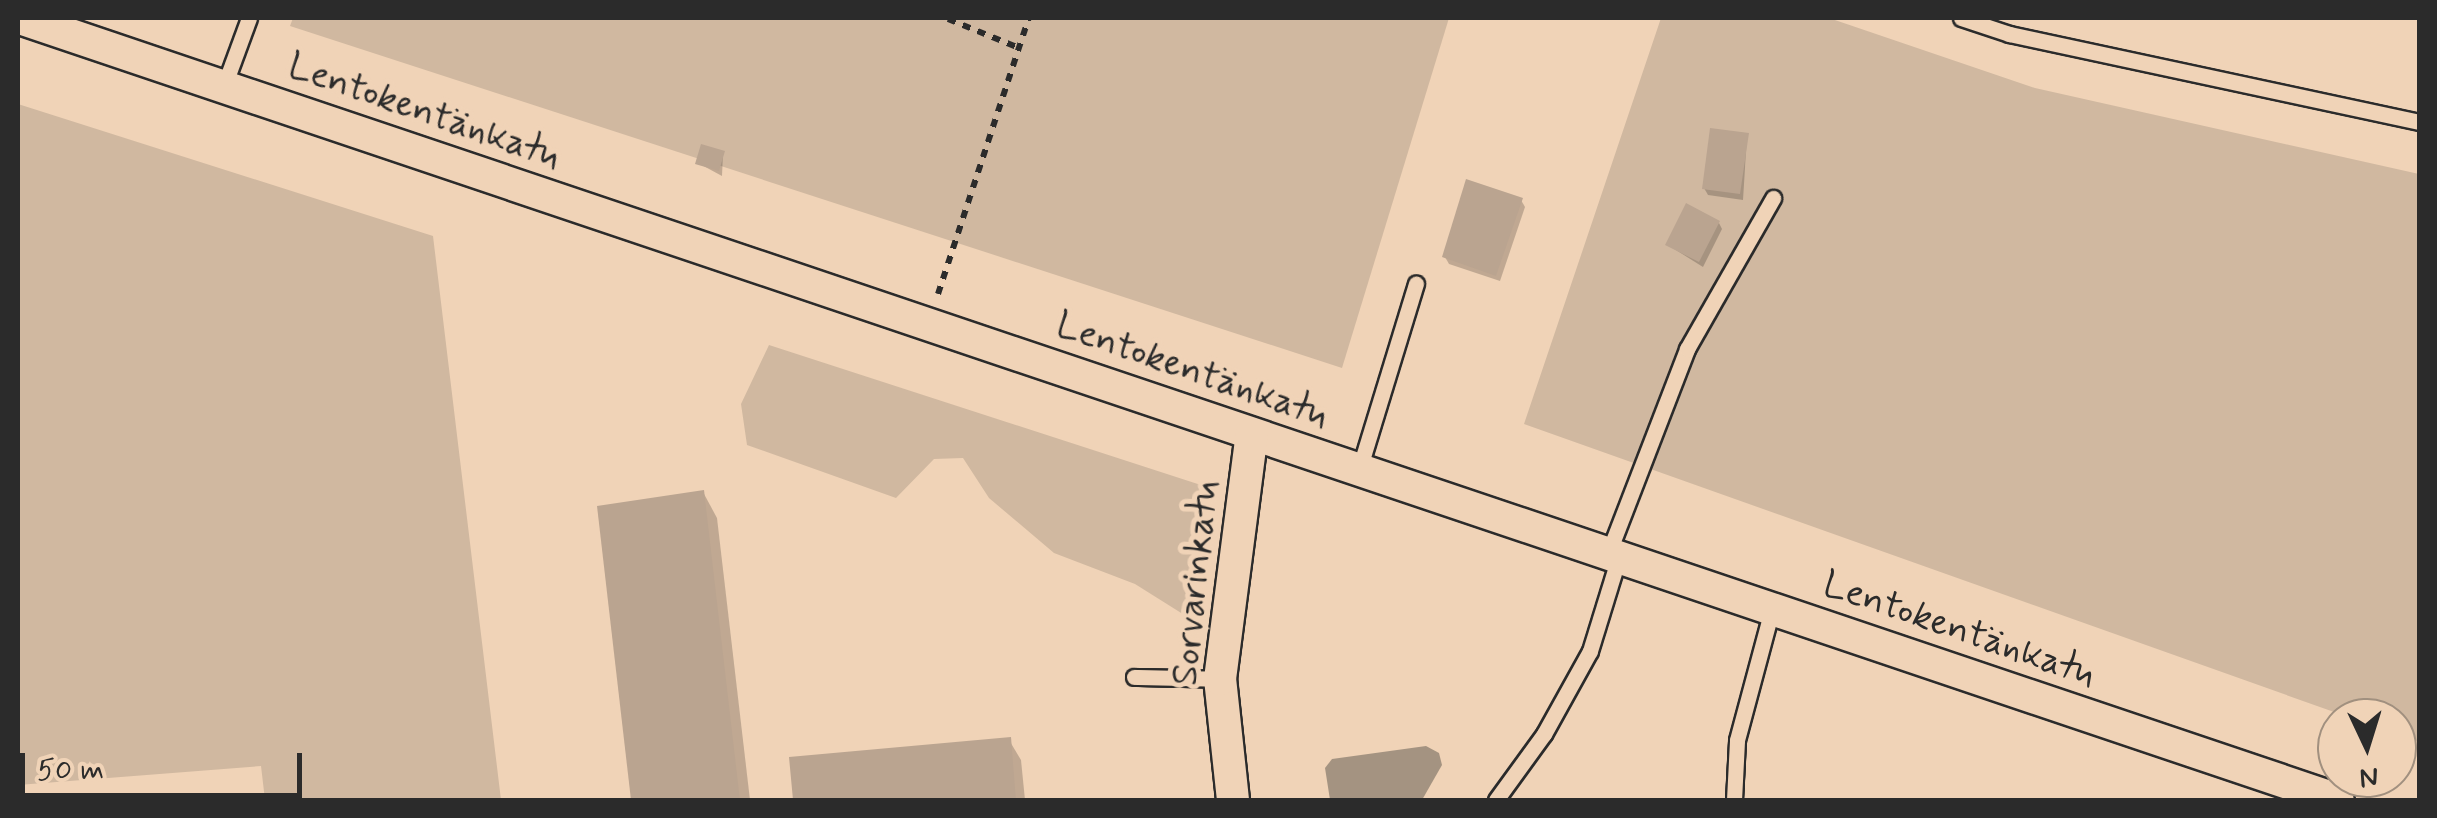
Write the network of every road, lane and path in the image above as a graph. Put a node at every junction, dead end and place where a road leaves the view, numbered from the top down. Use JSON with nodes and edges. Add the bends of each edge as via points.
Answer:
{"nodes":[{"id":1,"x":20,"y":18,"type":"edge"},
{"id":2,"x":250,"y":18,"type":"edge"},
{"id":3,"x":1028,"y":18,"type":"edge"},
{"id":4,"x":1961,"y":18,"type":"edge"},
{"id":5,"x":948,"y":20,"type":"edge"},
{"id":6,"x":1019,"y":48,"type":"junction"},
{"id":7,"x":224,"y":86,"type":"junction"},
{"id":8,"x":2420,"y":122,"type":"edge"},
{"id":9,"x":1773,"y":198,"type":"dead end"},
{"id":10,"x":1416,"y":282,"type":"dead end"},
{"id":11,"x":928,"y":324,"type":"junction"},
{"id":12,"x":1252,"y":434,"type":"junction"},
{"id":13,"x":1359,"y":470,"type":"junction"},
{"id":14,"x":1613,"y":555,"type":"junction"},
{"id":15,"x":1772,"y":610,"type":"junction"},
{"id":16,"x":1134,"y":677,"type":"dead end"},
{"id":17,"x":1220,"y":679,"type":"junction"},
{"id":18,"x":1233,"y":800,"type":"edge"},
{"id":19,"x":1496,"y":800,"type":"edge"},
{"id":20,"x":1734,"y":800,"type":"edge"},
{"id":21,"x":2338,"y":800,"type":"edge"}],
"edges":[{"from":1,"to":7,"type":"street","name":"Lentokentänkatu"},
{"from":2,"to":7,"type":"lane"},
{"from":3,"to":6,"type":"path"},
{"from":4,"to":8,"type":"lane"},
{"from":5,"to":6,"type":"path"},
{"from":6,"to":11,"type":"path"},
{"from":7,"to":11,"type":"street","name":"Lentokentänkatu"},
{"from":9,"to":14,"type":"lane","via":[[1687,349]]},
{"from":10,"to":13,"type":"lane"},
{"from":11,"to":12,"type":"street","name":"Lentokentänkatu"},
{"from":12,"to":13,"type":"street","name":"Lentokentänkatu"},
{"from":12,"to":17,"type":"street","name":"Sorvarinkatu"},
{"from":13,"to":14,"type":"street","name":"Lentokentänkatu"},
{"from":14,"to":15,"type":"street","name":"Lentokentänkatu"},
{"from":14,"to":19,"type":"lane","via":[[1590,651],[1544,734]]},
{"from":15,"to":20,"type":"lane","via":[[1737,740]]},
{"from":15,"to":21,"type":"street","name":"Lentokentänkatu"},
{"from":16,"to":17,"type":"lane"},
{"from":17,"to":18,"type":"street","name":"Sorvarinkatu"}]}
